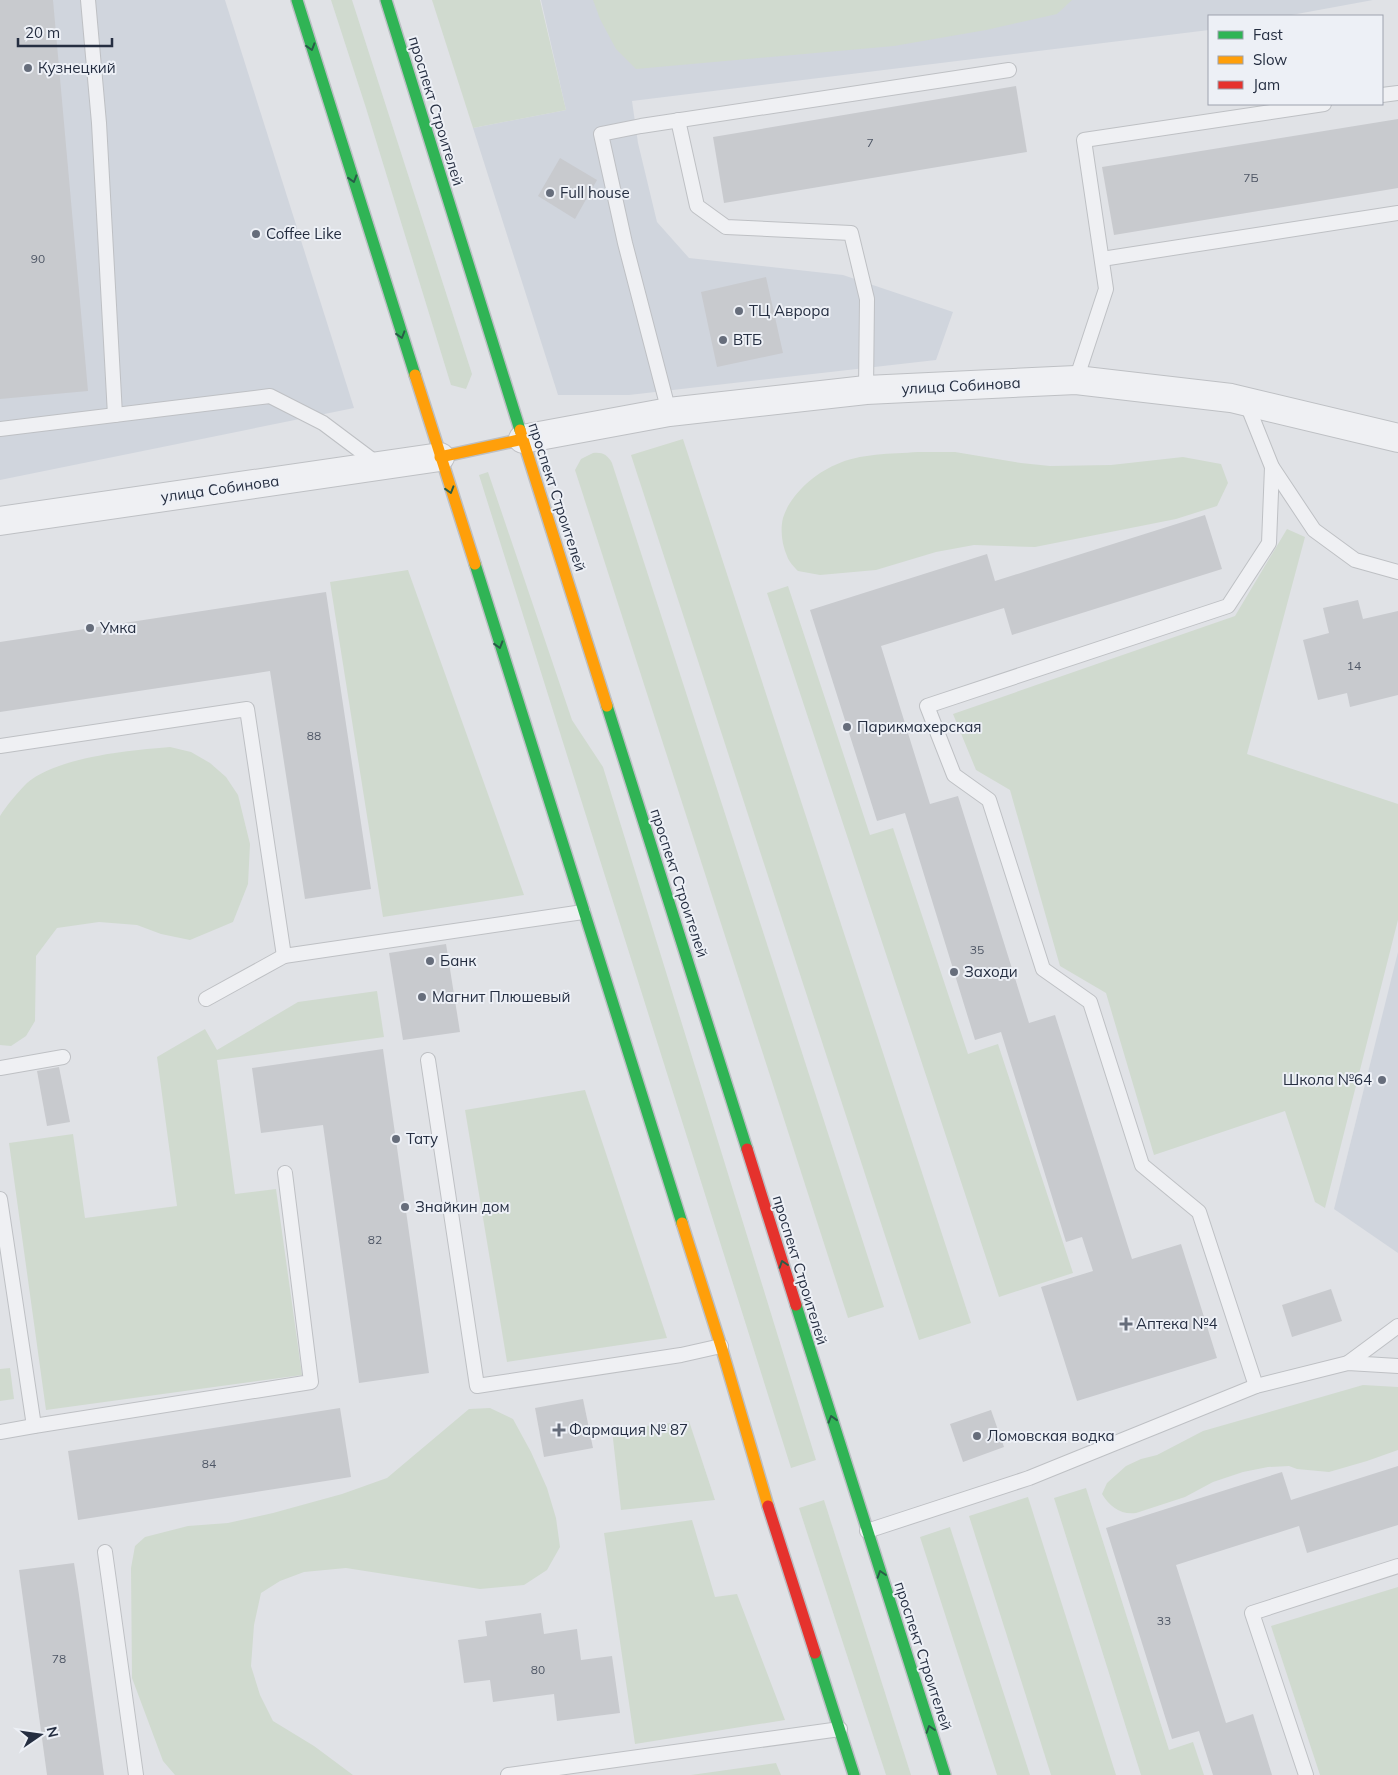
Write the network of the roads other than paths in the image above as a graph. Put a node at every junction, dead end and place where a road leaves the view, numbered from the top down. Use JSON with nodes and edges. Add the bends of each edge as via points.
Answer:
{"nodes":[{"id":1,"x":88,"y":0,"type":"edge"},
{"id":2,"x":297,"y":0,"type":"edge"},
{"id":3,"x":386,"y":0,"type":"edge"},
{"id":4,"x":1009,"y":70,"type":"dead end"},
{"id":5,"x":1398,"y":93,"type":"edge"},
{"id":6,"x":1383,"y":95,"type":"edge"},
{"id":7,"x":1317,"y":105,"type":"edge"},
{"id":8,"x":678,"y":120,"type":"junction"},
{"id":9,"x":1398,"y":213,"type":"edge"},
{"id":10,"x":1102,"y":259,"type":"junction"},
{"id":11,"x":1076,"y":380,"type":"junction"},
{"id":12,"x":866,"y":390,"type":"junction"},
{"id":13,"x":1246,"y":401,"type":"junction"},
{"id":14,"x":669,"y":412,"type":"junction"},
{"id":15,"x":115,"y":415,"type":"junction"},
{"id":16,"x":0,"y":429,"type":"edge"},
{"id":17,"x":1398,"y":438,"type":"edge"},
{"id":18,"x":523,"y":439,"type":"junction"},
{"id":19,"x":440,"y":457,"type":"junction"},
{"id":20,"x":379,"y":466,"type":"junction"},
{"id":21,"x":1272,"y":467,"type":"junction"},
{"id":22,"x":0,"y":521,"type":"edge"},
{"id":23,"x":1398,"y":572,"type":"edge"},
{"id":24,"x":0,"y":746,"type":"edge"},
{"id":25,"x":583,"y":912,"type":"junction"},
{"id":26,"x":284,"y":956,"type":"junction"},
{"id":27,"x":206,"y":999,"type":"dead end"},
{"id":28,"x":63,"y":1057,"type":"dead end"},
{"id":29,"x":428,"y":1060,"type":"dead end"},
{"id":30,"x":0,"y":1068,"type":"edge"},
{"id":31,"x":286,"y":1173,"type":"dead end"},
{"id":32,"x":0,"y":1199,"type":"edge"},
{"id":33,"x":1398,"y":1326,"type":"edge"},
{"id":34,"x":721,"y":1346,"type":"junction"},
{"id":35,"x":1348,"y":1363,"type":"junction"},
{"id":36,"x":1398,"y":1366,"type":"edge"},
{"id":37,"x":1256,"y":1386,"type":"junction"},
{"id":38,"x":34,"y":1426,"type":"junction"},
{"id":39,"x":0,"y":1432,"type":"edge"},
{"id":40,"x":867,"y":1531,"type":"junction"},
{"id":41,"x":105,"y":1552,"type":"dead end"},
{"id":42,"x":1398,"y":1566,"type":"edge"},
{"id":43,"x":840,"y":1730,"type":"junction"},
{"id":44,"x":136,"y":1775,"type":"edge"},
{"id":45,"x":508,"y":1775,"type":"edge"},
{"id":46,"x":854,"y":1775,"type":"edge"},
{"id":47,"x":945,"y":1775,"type":"edge"},
{"id":48,"x":1306,"y":1775,"type":"edge"}],
"edges":[{"from":1,"to":15,"type":"lane","via":[[99,123]]},
{"from":2,"to":19,"type":"main road","one_way":true},
{"from":3,"to":18,"type":"main road","name":"проспект Строителей"},
{"from":4,"to":8,"type":"lane"},
{"from":5,"to":6,"type":"lane"},
{"from":7,"to":10,"type":"lane","via":[[1084,140]]},
{"from":8,"to":12,"type":"lane","via":[[697,206],[726,227],[851,233],[866,299]]},
{"from":8,"to":14,"type":"lane","via":[[601,134],[625,243]]},
{"from":9,"to":10,"type":"lane"},
{"from":10,"to":11,"type":"lane","via":[[1106,289]]},
{"from":11,"to":12,"type":"street","name":"улица Собинова"},
{"from":11,"to":13,"type":"street","name":"улица Собинова"},
{"from":12,"to":14,"type":"street","name":"улица Собинова"},
{"from":13,"to":17,"type":"street","name":"улица Собинова"},
{"from":13,"to":21,"type":"lane"},
{"from":14,"to":18,"type":"street","name":"улица Собинова"},
{"from":15,"to":16,"type":"lane"},
{"from":15,"to":20,"type":"lane","via":[[270,396],[322,423]]},
{"from":18,"to":19,"type":"main road"},
{"from":40,"to":18,"type":"main road","name":"проспект Строителей","one_way":true},
{"from":19,"to":20,"type":"street","name":"улица Собинова"},
{"from":19,"to":25,"type":"main road","one_way":true},
{"from":20,"to":22,"type":"street","name":"улица Собинова"},
{"from":21,"to":23,"type":"lane","via":[[1314,530],[1355,560]]},
{"from":21,"to":37,"type":"lane","via":[[1269,543],[1228,606],[927,706],[954,775],[989,800],[1043,969],[1090,1002],[1142,1165],[1199,1212]]},
{"from":24,"to":26,"type":"lane","via":[[247,709]]},
{"from":25,"to":26,"type":"lane"},
{"from":25,"to":34,"type":"main road"},
{"from":26,"to":27,"type":"lane"},
{"from":28,"to":30,"type":"lane"},
{"from":29,"to":34,"type":"lane","via":[[477,1386]]},
{"from":31,"to":38,"type":"lane","via":[[311,1382]]},
{"from":32,"to":38,"type":"lane"},
{"from":33,"to":35,"type":"lane"},
{"from":34,"to":43,"type":"main road","via":[[766,1501]]},
{"from":35,"to":36,"type":"lane"},
{"from":35,"to":37,"type":"lane"},
{"from":37,"to":40,"type":"lane","via":[[1029,1478]]},
{"from":38,"to":39,"type":"lane"},
{"from":47,"to":40,"type":"main road","name":"проспект Строителей","one_way":true},
{"from":41,"to":44,"type":"lane"},
{"from":42,"to":48,"type":"lane","via":[[1252,1612]]},
{"from":43,"to":45,"type":"lane"},
{"from":43,"to":46,"type":"main road"}]}
